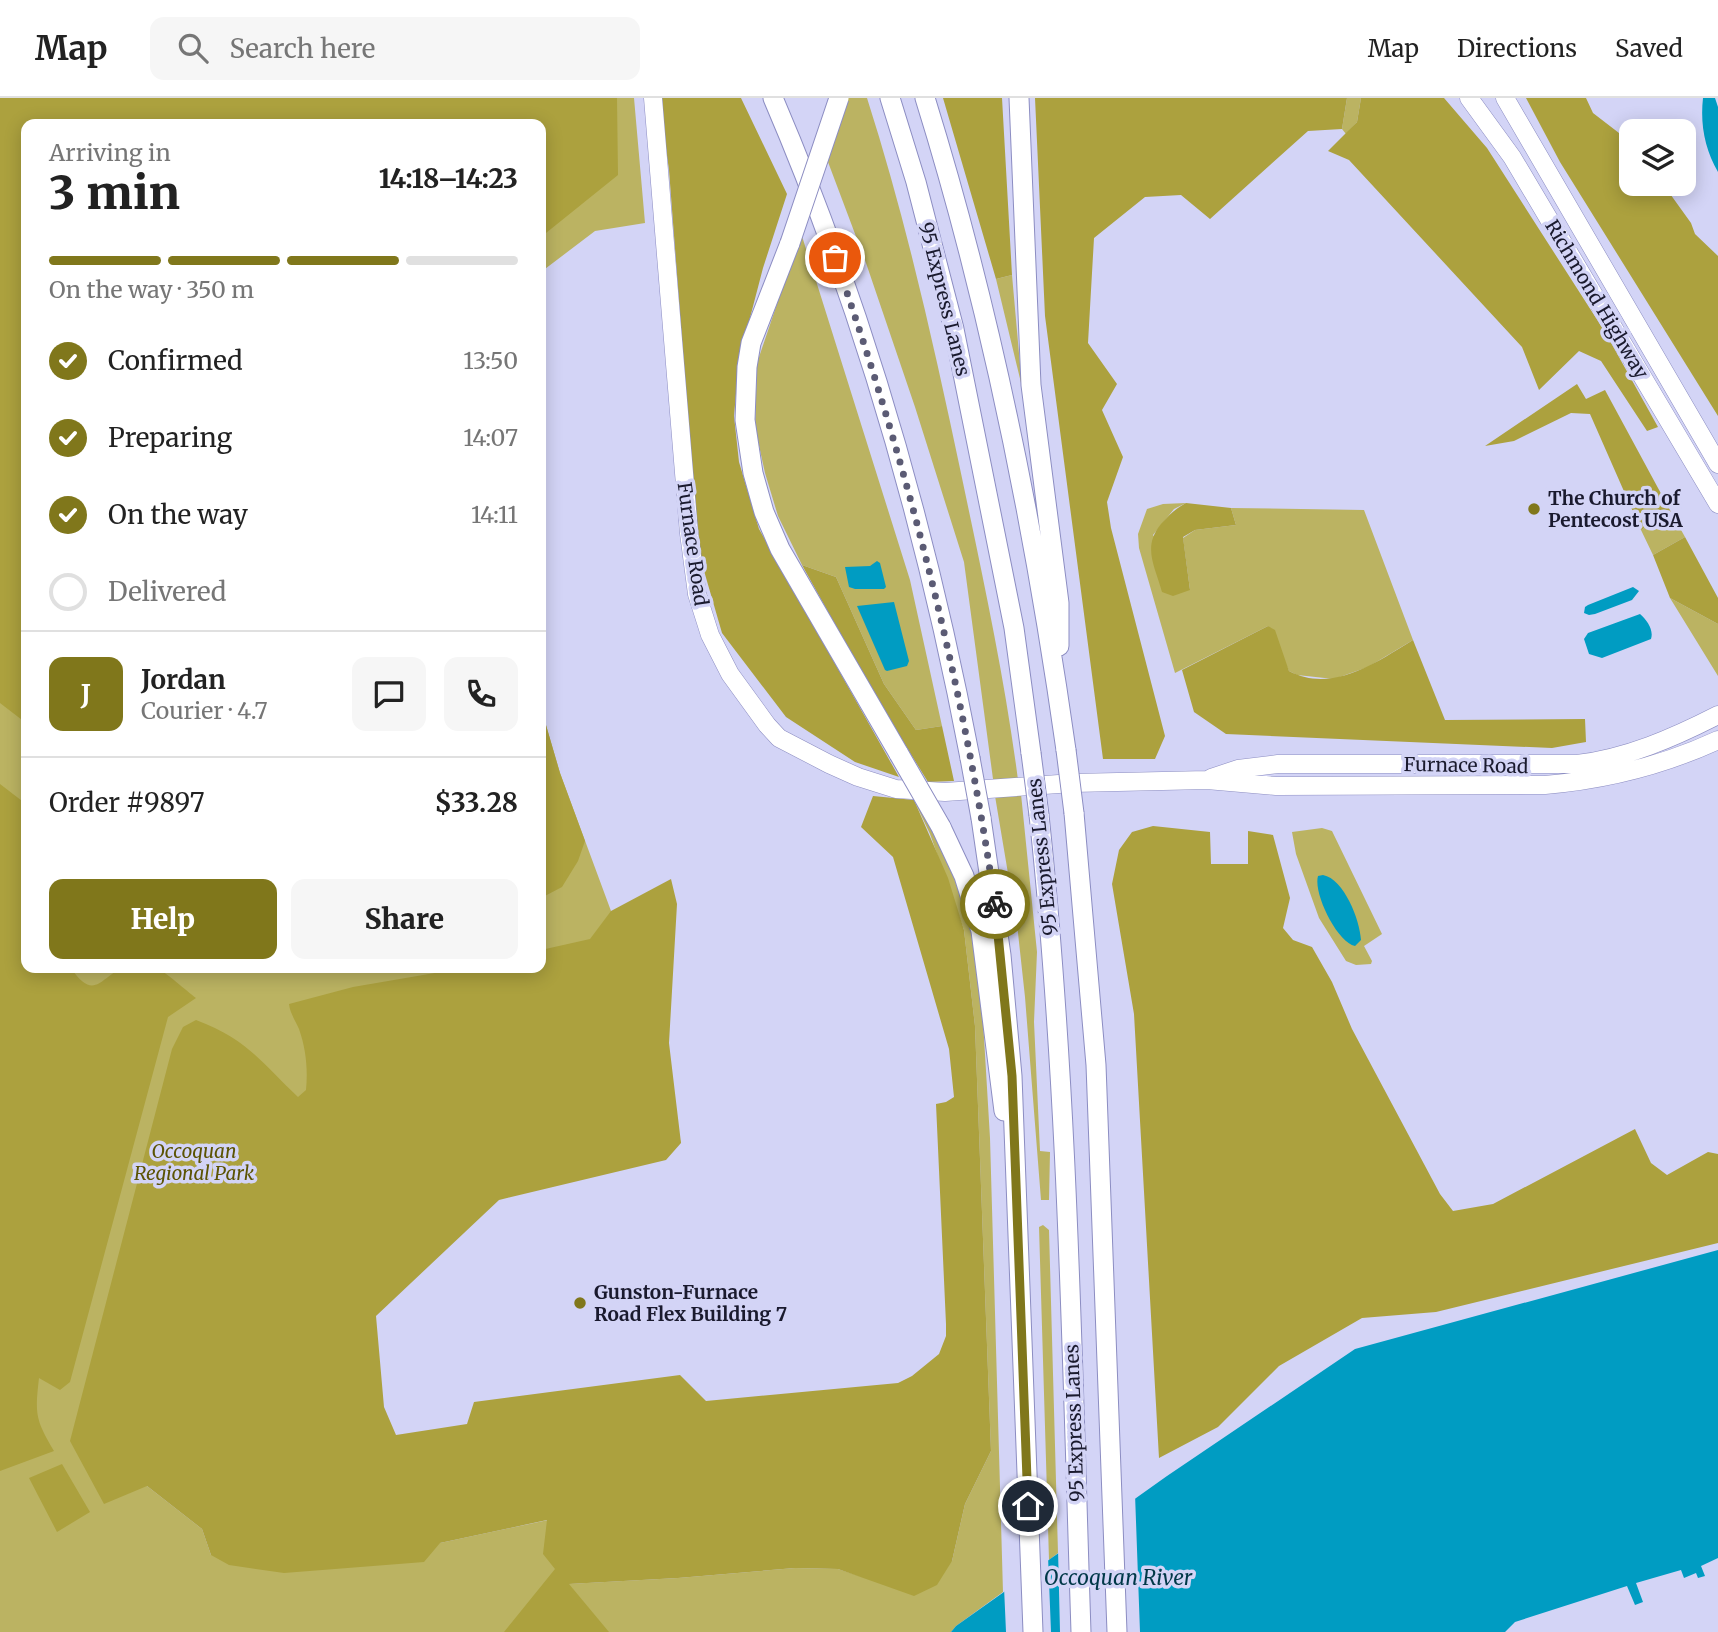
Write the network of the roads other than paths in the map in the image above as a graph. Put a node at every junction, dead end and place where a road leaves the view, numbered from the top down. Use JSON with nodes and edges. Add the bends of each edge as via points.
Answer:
{"nodes":[{"id":1,"x":653,"y":98,"type":"edge"},
{"id":2,"x":773,"y":98,"type":"edge"},
{"id":3,"x":839,"y":98,"type":"edge"},
{"id":4,"x":888,"y":98,"type":"edge"},
{"id":5,"x":925,"y":98,"type":"edge"},
{"id":6,"x":1019,"y":98,"type":"edge"},
{"id":7,"x":1469,"y":98,"type":"edge"},
{"id":8,"x":1505,"y":98,"type":"edge"},
{"id":9,"x":1718,"y":464,"type":"edge"},
{"id":10,"x":1718,"y":504,"type":"edge"},
{"id":11,"x":1059,"y":703,"type":"junction"},
{"id":12,"x":1718,"y":716,"type":"edge"},
{"id":13,"x":1718,"y":740,"type":"edge"},
{"id":14,"x":1512,"y":765,"type":"junction"},
{"id":15,"x":1207,"y":780,"type":"junction"},
{"id":16,"x":1513,"y":785,"type":"junction"},
{"id":17,"x":1017,"y":1188,"type":"junction"},
{"id":18,"x":1033,"y":1632,"type":"edge"},
{"id":19,"x":1081,"y":1632,"type":"edge"},
{"id":20,"x":1117,"y":1632,"type":"edge"}],
"edges":[{"from":1,"to":15,"type":"main road","name":"Furnace Road","via":[[697,594],[719,655],[767,725],[779,738],[829,764],[896,789],[945,792]]},
{"from":2,"to":17,"type":"highway","bridge":true,"via":[[831,245],[886,410],[955,676],[1003,966]]},
{"from":3,"to":17,"type":"highway","bridge":true,"via":[[751,343],[745,420],[753,473],[780,549],[941,827],[964,876],[981,932],[998,1083]]},
{"from":4,"to":19,"type":"highway","name":"95 Express Lanes","bridge":true,"via":[[954,329],[1014,628],[1039,815],[1061,1072]]},
{"from":5,"to":11,"type":"highway","via":[[1000,383]]},
{"from":6,"to":11,"type":"highway","via":[[1031,385],[1059,603]]},
{"from":7,"to":10,"type":"main road","name":"Richmond Highway","via":[[1512,156]]},
{"from":8,"to":9,"type":"main road","name":"Richmond Highway"},
{"from":11,"to":20,"type":"highway","bridge":true,"via":[[1097,1065]]},
{"from":12,"to":14,"type":"main road","name":"Furnace Road","via":[[1617,757],[1577,764]]},
{"from":13,"to":16,"type":"main road","name":"Furnace Road","via":[[1612,775],[1569,783]]},
{"from":14,"to":15,"type":"main road","name":"Furnace Road","via":[[1278,764],[1238,769]]},
{"from":14,"to":16,"type":"main road"},
{"from":15,"to":16,"type":"main road","name":"Furnace Road","via":[[1276,786]]},
{"from":17,"to":18,"type":"highway"}]}
